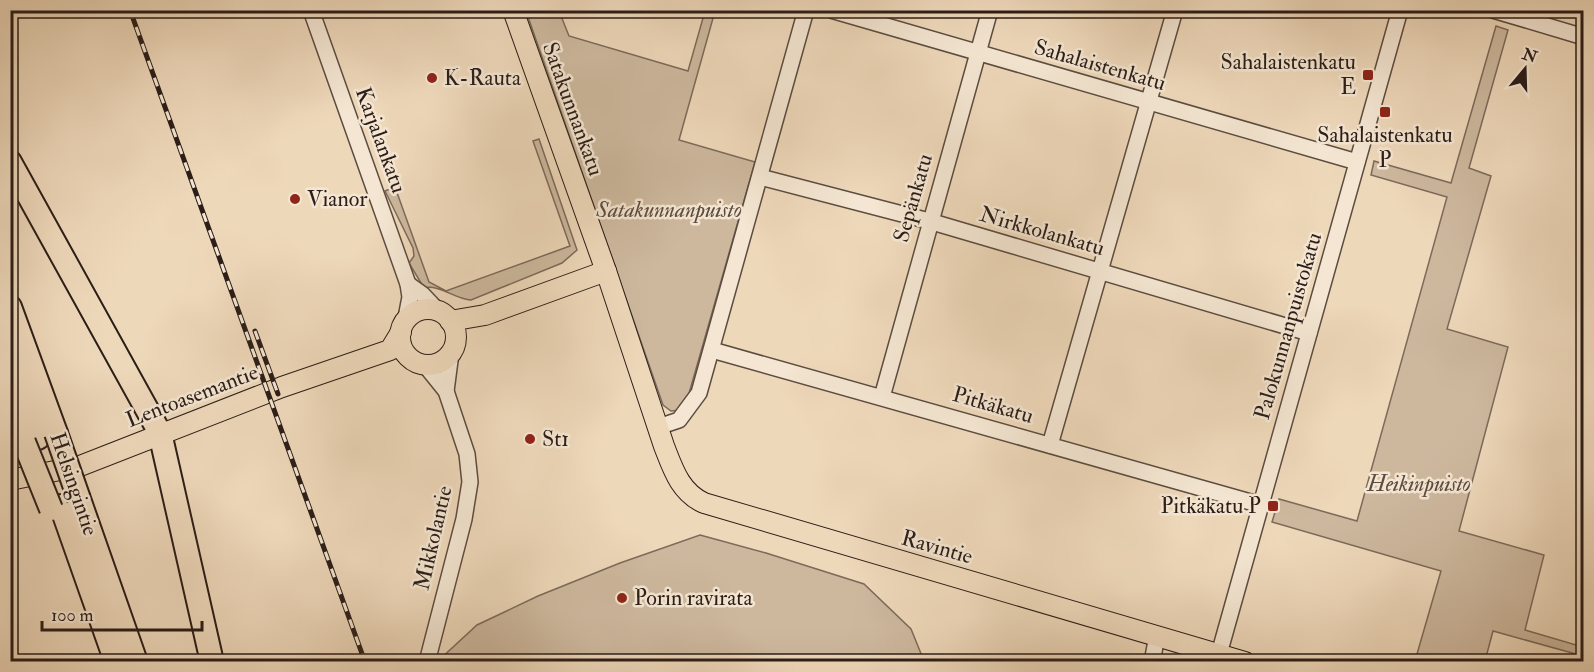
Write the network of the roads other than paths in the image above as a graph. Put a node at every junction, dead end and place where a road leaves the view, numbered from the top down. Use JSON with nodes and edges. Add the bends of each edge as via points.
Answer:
{"nodes":[{"id":1,"x":311,"y":10,"type":"edge"},
{"id":2,"x":513,"y":10,"type":"edge"},
{"id":3,"x":806,"y":10,"type":"edge"},
{"id":4,"x":831,"y":10,"type":"edge"},
{"id":5,"x":990,"y":10,"type":"edge"},
{"id":6,"x":1175,"y":10,"type":"edge"},
{"id":7,"x":1400,"y":10,"type":"edge"},
{"id":8,"x":1493,"y":10,"type":"edge"},
{"id":9,"x":1584,"y":37,"type":"edge"},
{"id":10,"x":978,"y":53,"type":"junction"},
{"id":11,"x":1148,"y":102,"type":"junction"},
{"id":12,"x":10,"y":162,"type":"edge"},
{"id":13,"x":1357,"y":162,"type":"junction"},
{"id":14,"x":760,"y":177,"type":"junction"},
{"id":15,"x":929,"y":221,"type":"junction"},
{"id":16,"x":606,"y":271,"type":"junction"},
{"id":17,"x":1101,"y":272,"type":"junction"},
{"id":18,"x":408,"y":284,"type":"junction"},
{"id":19,"x":10,"y":307,"type":"edge"},
{"id":20,"x":403,"y":328,"type":"junction"},
{"id":21,"x":449,"y":330,"type":"junction"},
{"id":22,"x":1309,"y":333,"type":"junction"},
{"id":23,"x":390,"y":350,"type":"junction"},
{"id":24,"x":712,"y":350,"type":"junction"},
{"id":25,"x":10,"y":361,"type":"edge"},
{"id":26,"x":418,"y":362,"type":"junction"},
{"id":27,"x":446,"y":391,"type":"junction"},
{"id":28,"x":882,"y":398,"type":"junction"},
{"id":29,"x":10,"y":412,"type":"edge"},
{"id":30,"x":658,"y":427,"type":"junction"},
{"id":31,"x":160,"y":433,"type":"junction"},
{"id":32,"x":39,"y":438,"type":"junction"},
{"id":33,"x":1050,"y":445,"type":"junction"},
{"id":34,"x":10,"y":480,"type":"edge"},
{"id":35,"x":64,"y":505,"type":"junction"},
{"id":36,"x":1261,"y":505,"type":"junction"},
{"id":37,"x":1157,"y":636,"type":"junction"},
{"id":38,"x":1220,"y":654,"type":"junction"},
{"id":39,"x":116,"y":662,"type":"edge"},
{"id":40,"x":136,"y":662,"type":"edge"},
{"id":41,"x":212,"y":662,"type":"edge"},
{"id":42,"x":427,"y":662,"type":"edge"},
{"id":43,"x":1152,"y":662,"type":"edge"},
{"id":44,"x":1245,"y":662,"type":"edge"}],
"edges":[{"from":1,"to":18,"type":"street","name":"Karjalankatu"},
{"from":2,"to":16,"type":"main road","name":"Satakunnankatu"},
{"from":3,"to":14,"type":"street"},
{"from":4,"to":10,"type":"street","name":"Sahalaistenkatu"},
{"from":5,"to":10,"type":"street","name":"Sepänkatu"},
{"from":6,"to":11,"type":"street"},
{"from":7,"to":13,"type":"street","name":"Palokunnanpuistokatu"},
{"from":8,"to":9,"type":"street"},
{"from":10,"to":11,"type":"street","name":"Sahalaistenkatu"},
{"from":10,"to":15,"type":"street","name":"Sepänkatu"},
{"from":11,"to":13,"type":"street","name":"Sahalaistenkatu"},
{"from":11,"to":17,"type":"street"},
{"from":12,"to":31,"type":"highway"},
{"from":13,"to":22,"type":"street","name":"Palokunnanpuistokatu"},
{"from":14,"to":15,"type":"street","name":"Nirkkolankatu"},
{"from":14,"to":24,"type":"street"},
{"from":15,"to":17,"type":"street","name":"Nirkkolankatu"},
{"from":15,"to":28,"type":"street","name":"Sepänkatu"},
{"from":16,"to":21,"type":"main road"},
{"from":16,"to":30,"type":"main road","name":"Satakunnankatu"},
{"from":17,"to":22,"type":"street","name":"Nirkkolankatu"},
{"from":17,"to":33,"type":"street"},
{"from":18,"to":20,"type":"street","name":"Karjalankatu","via":[[410,297]]},
{"from":18,"to":21,"type":"street","via":[[422,294]]},
{"from":19,"to":32,"type":"highway","name":"Helsingintie"},
{"from":20,"to":21,"type":"main road","via":[[420,311]]},
{"from":20,"to":23,"type":"main road"},
{"from":20,"to":26,"type":"main road","via":[[403,347]]},
{"from":21,"to":26,"type":"main road","via":[[444,360]]},
{"from":21,"to":27,"type":"street"},
{"from":22,"to":36,"type":"street","name":"Palokunnanpuistokatu"},
{"from":23,"to":26,"type":"main road"},
{"from":23,"to":31,"type":"main road","name":"Lentoasemantie"},
{"from":24,"to":28,"type":"street","name":"Pitkäkatu"},
{"from":24,"to":30,"type":"street","via":[[699,393],[686,414]]},
{"from":25,"to":32,"type":"highway","name":"Helsingintie"},
{"from":26,"to":27,"type":"street"},
{"from":27,"to":42,"type":"street","name":"Mikkolantie","via":[[467,454],[470,482]]},
{"from":28,"to":33,"type":"street","name":"Pitkäkatu"},
{"from":29,"to":32,"type":"highway"},
{"from":30,"to":37,"type":"main road","name":"Ravintie","via":[[680,483],[704,503]]},
{"from":31,"to":34,"type":"main road","name":"Lentoasemantie","via":[[80,466]]},
{"from":31,"to":41,"type":"highway"},
{"from":32,"to":35,"type":"highway","name":"Helsingintie","bridge":true},
{"from":32,"to":35,"type":"highway","bridge":true},
{"from":33,"to":36,"type":"street","name":"Pitkäkatu"},
{"from":35,"to":39,"type":"highway","name":"Helsingintie"},
{"from":35,"to":40,"type":"highway","name":"Helsingintie"},
{"from":36,"to":38,"type":"street","name":"Palokunnanpuistokatu"},
{"from":37,"to":38,"type":"main road","name":"Ravintie"},
{"from":37,"to":43,"type":"street"},
{"from":38,"to":44,"type":"main road","name":"Ravintie"}]}
